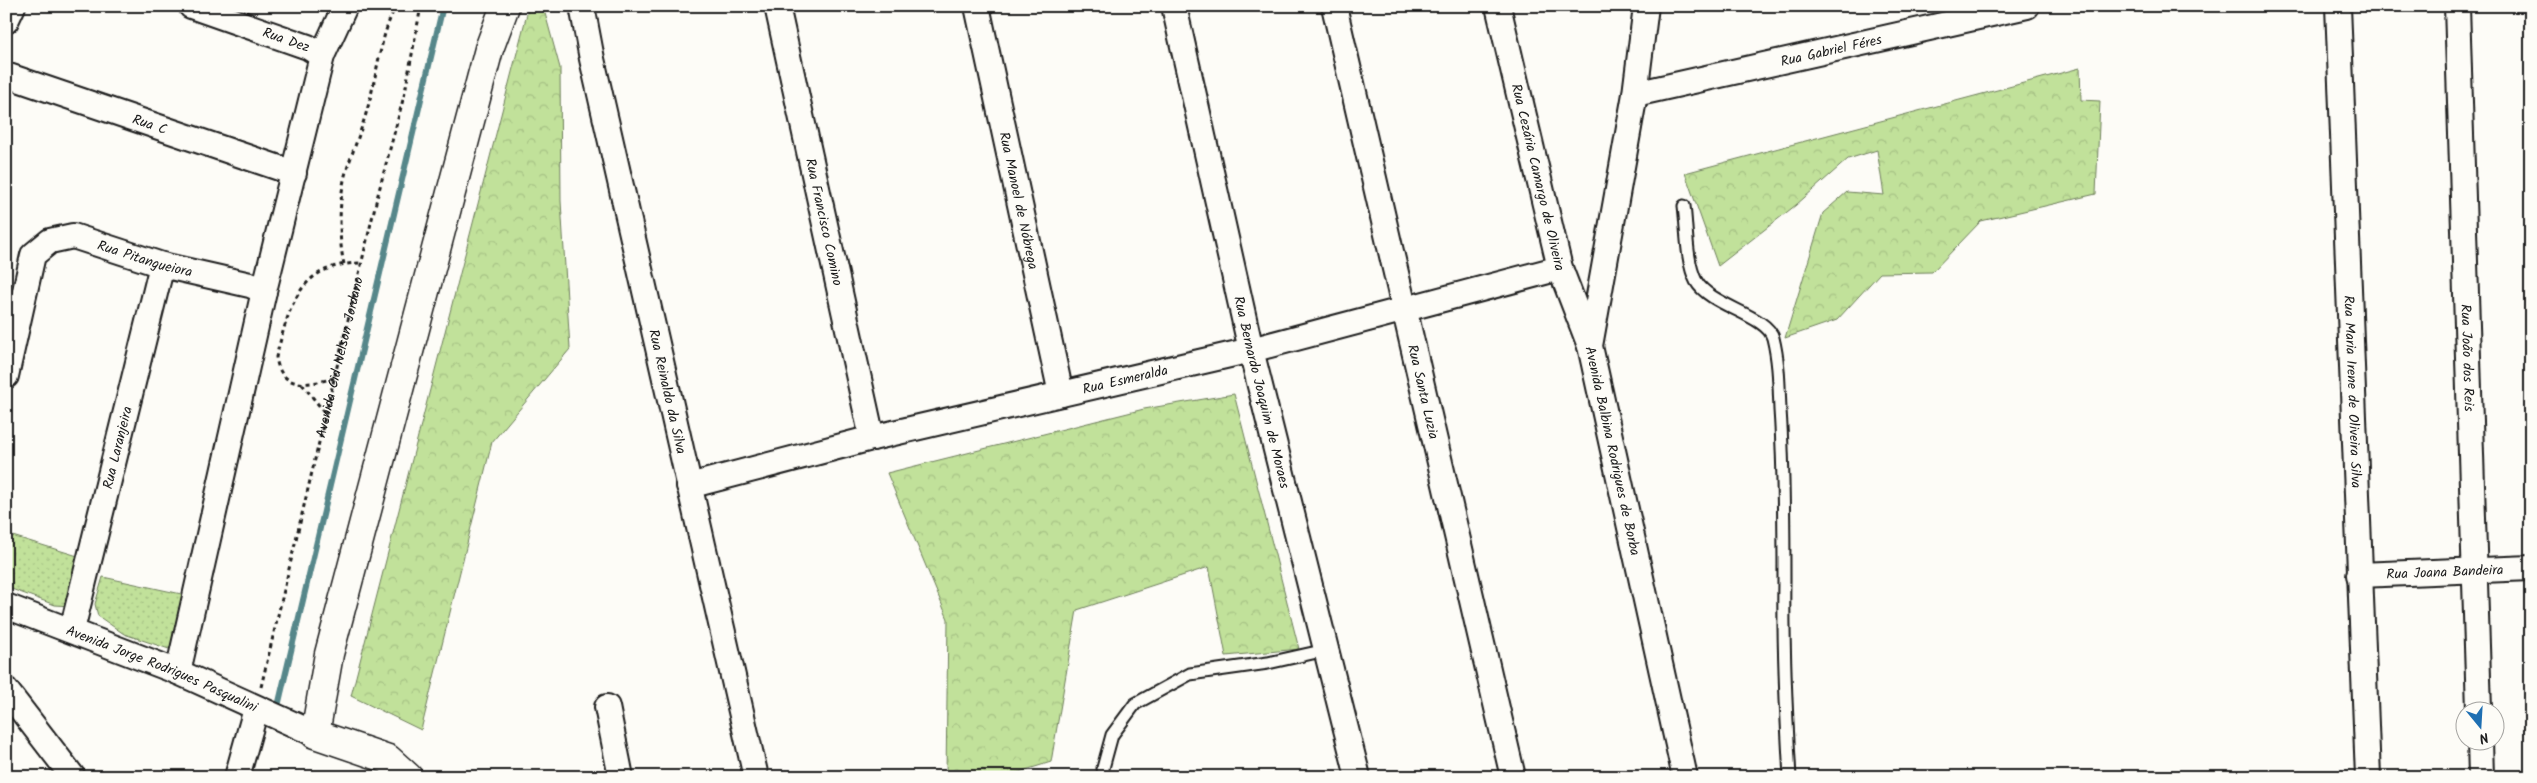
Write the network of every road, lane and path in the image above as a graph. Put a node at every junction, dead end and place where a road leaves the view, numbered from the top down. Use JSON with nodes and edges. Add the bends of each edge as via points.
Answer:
{"nodes":[{"id":1,"x":13,"y":6,"type":"edge"},
{"id":2,"x":191,"y":6,"type":"edge"},
{"id":3,"x":345,"y":6,"type":"edge"},
{"id":4,"x":396,"y":6,"type":"edge"},
{"id":5,"x":421,"y":6,"type":"edge"},
{"id":6,"x":492,"y":6,"type":"edge"},
{"id":7,"x":504,"y":6,"type":"edge"},
{"id":8,"x":582,"y":6,"type":"edge"},
{"id":9,"x":777,"y":6,"type":"edge"},
{"id":10,"x":977,"y":6,"type":"edge"},
{"id":11,"x":1174,"y":6,"type":"edge"},
{"id":12,"x":1334,"y":6,"type":"edge"},
{"id":13,"x":1498,"y":6,"type":"edge"},
{"id":14,"x":1646,"y":6,"type":"edge"},
{"id":15,"x":2026,"y":6,"type":"edge"},
{"id":16,"x":2338,"y":6,"type":"edge"},
{"id":17,"x":2457,"y":6,"type":"edge"},
{"id":18,"x":6,"y":21,"type":"edge"},
{"id":19,"x":489,"y":48,"type":"junction"},
{"id":20,"x":322,"y":56,"type":"junction"},
{"id":21,"x":6,"y":75,"type":"edge"},
{"id":22,"x":1635,"y":94,"type":"junction"},
{"id":23,"x":294,"y":173,"type":"junction"},
{"id":24,"x":1684,"y":206,"type":"dead end"},
{"id":25,"x":361,"y":263,"type":"junction"},
{"id":26,"x":344,"y":264,"type":"junction"},
{"id":27,"x":162,"y":265,"type":"junction"},
{"id":28,"x":1560,"y":268,"type":"junction"},
{"id":29,"x":264,"y":291,"type":"junction"},
{"id":30,"x":1405,"y":310,"type":"junction"},
{"id":31,"x":1590,"y":346,"type":"junction"},
{"id":32,"x":1252,"y":350,"type":"junction"},
{"id":33,"x":6,"y":376,"type":"edge"},
{"id":34,"x":334,"y":378,"type":"junction"},
{"id":35,"x":302,"y":384,"type":"junction"},
{"id":36,"x":1061,"y":394,"type":"junction"},
{"id":37,"x":326,"y":414,"type":"junction"},
{"id":38,"x":872,"y":438,"type":"junction"},
{"id":39,"x":689,"y":486,"type":"junction"},
{"id":40,"x":2531,"y":568,"type":"edge"},
{"id":41,"x":2473,"y":570,"type":"junction"},
{"id":42,"x":2359,"y":576,"type":"junction"},
{"id":43,"x":6,"y":606,"type":"edge"},
{"id":44,"x":72,"y":630,"type":"junction"},
{"id":45,"x":1326,"y":650,"type":"junction"},
{"id":46,"x":178,"y":672,"type":"junction"},
{"id":47,"x":6,"y":690,"type":"edge"},
{"id":48,"x":2478,"y":700,"type":"edge"},
{"id":49,"x":607,"y":707,"type":"dead end"},
{"id":50,"x":256,"y":709,"type":"junction"},
{"id":51,"x":315,"y":734,"type":"junction"},
{"id":52,"x":2480,"y":750,"type":"edge"},
{"id":53,"x":73,"y":777,"type":"edge"},
{"id":54,"x":237,"y":777,"type":"edge"},
{"id":55,"x":408,"y":777,"type":"edge"},
{"id":56,"x":621,"y":777,"type":"edge"},
{"id":57,"x":756,"y":777,"type":"edge"},
{"id":58,"x":1104,"y":777,"type":"edge"},
{"id":59,"x":1358,"y":777,"type":"edge"},
{"id":60,"x":1513,"y":777,"type":"edge"},
{"id":61,"x":1684,"y":777,"type":"edge"},
{"id":62,"x":1790,"y":777,"type":"edge"},
{"id":63,"x":2368,"y":777,"type":"edge"},
{"id":64,"x":2481,"y":777,"type":"edge"}],
"edges":[{"from":1,"to":18,"type":"street"},
{"from":2,"to":20,"type":"street","name":"Rua Dez","via":[[308,46]]},
{"from":3,"to":20,"type":"street"},
{"from":4,"to":26,"type":"path","via":[[388,20],[370,102],[346,174],[340,219]]},
{"from":5,"to":25,"type":"path","name":"Avenida Cid Nelson Jordano","via":[[405,92]]},
{"from":6,"to":19,"type":"street"},
{"from":7,"to":19,"type":"street"},
{"from":8,"to":39,"type":"street","name":"Rua Reinaldo da Silva"},
{"from":9,"to":38,"type":"street","name":"Rua Francisco Comino"},
{"from":10,"to":36,"type":"street","name":"Rua Manoel de Nóbrega"},
{"from":11,"to":32,"type":"street","name":"Rua Bernardo Joaquim de Moraes"},
{"from":12,"to":30,"type":"street","name":"Rua Santa Luzia"},
{"from":13,"to":28,"type":"street","name":"Rua Cezária Camargo de Oliveira"},
{"from":14,"to":22,"type":"street","name":"Avenida Balbina Rodrigues de Borba"},
{"from":15,"to":22,"type":"street","name":"Rua Gabriel Féres"},
{"from":16,"to":42,"type":"street","name":"Rua Maria Irene de Oliveira Silva"},
{"from":17,"to":41,"type":"street","name":"Rua João dos Reis"},
{"from":19,"to":51,"type":"street","via":[[329,654]]},
{"from":20,"to":23,"type":"street"},
{"from":21,"to":23,"type":"street","name":"Rua C"},
{"from":22,"to":31,"type":"street","name":"Avenida Balbina Rodrigues de Borba"},
{"from":23,"to":29,"type":"street"},
{"from":24,"to":62,"type":"lane","via":[[1691,265],[1696,280],[1725,305],[1761,324],[1772,336],[1777,358],[1785,485],[1783,650]]},
{"from":25,"to":26,"type":"path"},
{"from":25,"to":34,"type":"path","name":"Avenida Cid Nelson Jordano"},
{"from":26,"to":35,"type":"path","via":[[308,281],[288,310],[276,357],[277,366],[292,382]]},
{"from":27,"to":29,"type":"street","name":"Rua Pitangueiora"},
{"from":27,"to":33,"type":"street","name":"Rua Pitangueiora","via":[[74,236],[50,241],[33,255]]},
{"from":27,"to":44,"type":"street","name":"Rua Laranjeira"},
{"from":28,"to":30,"type":"street","name":"Rua Esmeralda"},
{"from":28,"to":31,"type":"street","name":"Rua Cezária Camargo de Oliveira"},
{"from":29,"to":46,"type":"street"},
{"from":30,"to":32,"type":"street","name":"Rua Esmeralda"},
{"from":30,"to":60,"type":"street","name":"Rua Santa Luzia"},
{"from":31,"to":61,"type":"street","name":"Avenida Balbina Rodrigues de Borba"},
{"from":32,"to":36,"type":"street","name":"Rua Esmeralda"},
{"from":32,"to":45,"type":"street","name":"Rua Bernardo Joaquim de Moraes"},
{"from":34,"to":35,"type":"path"},
{"from":34,"to":37,"type":"path","name":"Avenida Cid Nelson Jordano"},
{"from":35,"to":37,"type":"path"},
{"from":36,"to":38,"type":"street","name":"Rua Esmeralda"},
{"from":37,"to":50,"type":"path","name":"Avenida Cid Nelson Jordano"},
{"from":38,"to":39,"type":"street","name":"Rua Esmeralda"},
{"from":39,"to":57,"type":"street","name":"Rua Reinaldo da Silva"},
{"from":40,"to":41,"type":"street","name":"Rua Joana Bandeira"},
{"from":41,"to":42,"type":"street","name":"Rua Joana Bandeira"},
{"from":41,"to":48,"type":"street","name":"Rua João dos Reis"},
{"from":42,"to":63,"type":"street","name":"Rua Maria Irene de Oliveira Silva"},
{"from":43,"to":44,"type":"street","name":"Avenida Jorge Rodrigues Pasqualini"},
{"from":44,"to":46,"type":"street","name":"Avenida Jorge Rodrigues Pasqualini"},
{"from":45,"to":58,"type":"lane","via":[[1268,663],[1190,674],[1135,704],[1112,735],[1103,768]]},
{"from":45,"to":59,"type":"street","name":"Rua Bernardo Joaquim de Moraes"},
{"from":46,"to":50,"type":"street","name":"Avenida Jorge Rodrigues Pasqualini"},
{"from":47,"to":53,"type":"street"},
{"from":49,"to":56,"type":"street"},
{"from":50,"to":51,"type":"street","name":"Avenida Jorge Rodrigues Pasqualini"},
{"from":50,"to":54,"type":"street"},
{"from":51,"to":55,"type":"street","via":[[388,759]]},
{"from":52,"to":64,"type":"street"}]}
